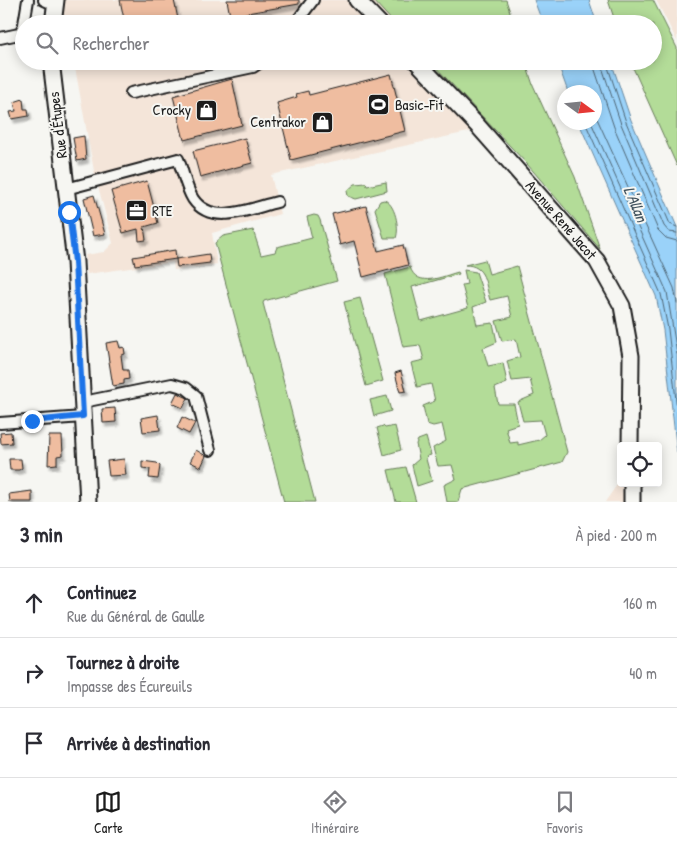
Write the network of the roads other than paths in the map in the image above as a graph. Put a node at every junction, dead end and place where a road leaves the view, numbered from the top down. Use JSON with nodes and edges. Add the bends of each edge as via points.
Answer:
{"nodes":[{"id":1,"x":28,"y":0,"type":"edge"},
{"id":2,"x":313,"y":0,"type":"edge"},
{"id":3,"x":357,"y":0,"type":"edge"},
{"id":4,"x":52,"y":2,"type":"edge"},
{"id":5,"x":26,"y":15,"type":"edge"},
{"id":6,"x":53,"y":15,"type":"edge"},
{"id":7,"x":302,"y":15,"type":"edge"},
{"id":8,"x":371,"y":15,"type":"edge"},
{"id":9,"x":15,"y":35,"type":"edge"},
{"id":10,"x":0,"y":38,"type":"edge"},
{"id":11,"x":52,"y":70,"type":"edge"},
{"id":12,"x":243,"y":70,"type":"edge"},
{"id":13,"x":425,"y":70,"type":"edge"},
{"id":14,"x":131,"y":93,"type":"dead end"},
{"id":15,"x":66,"y":189,"type":"junction"},
{"id":16,"x":277,"y":202,"type":"dead end"},
{"id":17,"x":83,"y":409,"type":"junction"},
{"id":18,"x":0,"y":423,"type":"edge"},
{"id":19,"x":630,"y":442,"type":"edge"},
{"id":20,"x":210,"y":450,"type":"dead end"},
{"id":21,"x":632,"y":487,"type":"edge"},
{"id":22,"x":88,"y":502,"type":"edge"},
{"id":23,"x":632,"y":502,"type":"edge"}],
"edges":[{"from":1,"to":5,"type":"street"},
{"from":2,"to":7,"type":"street"},
{"from":3,"to":8,"type":"main road"},
{"from":4,"to":6,"type":"main road"},
{"from":9,"to":10,"type":"street"},
{"from":11,"to":15,"type":"main road","name":"Rue d'Étupes"},
{"from":12,"to":14,"type":"street"},
{"from":13,"to":19,"type":"main road","name":"Avenue René Jacot","via":[[597,261],[622,306],[631,356]]},
{"from":15,"to":16,"type":"street","via":[[178,158],[193,198],[211,214]]},
{"from":15,"to":17,"type":"main road","name":"Rue d'Étupes","via":[[75,262]]},
{"from":17,"to":18,"type":"street"},
{"from":17,"to":20,"type":"street","via":[[172,384],[186,388],[196,396]]},
{"from":17,"to":22,"type":"main road","name":"Rue d'Étupes"},
{"from":21,"to":23,"type":"main road"}]}
